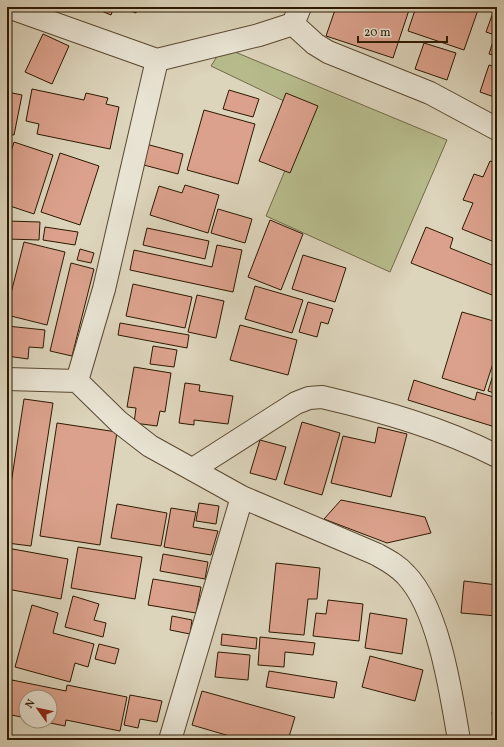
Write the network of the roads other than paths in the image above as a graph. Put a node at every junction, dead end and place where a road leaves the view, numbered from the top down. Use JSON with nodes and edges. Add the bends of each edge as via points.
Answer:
{"nodes":[{"id":1,"x":8,"y":7,"type":"edge"},
{"id":2,"x":296,"y":15,"type":"edge"},
{"id":3,"x":157,"y":60,"type":"junction"},
{"id":4,"x":497,"y":130,"type":"edge"},
{"id":5,"x":7,"y":379,"type":"edge"},
{"id":6,"x":78,"y":381,"type":"junction"},
{"id":7,"x":497,"y":456,"type":"edge"},
{"id":8,"x":193,"y":469,"type":"junction"},
{"id":9,"x":242,"y":497,"type":"junction"},
{"id":10,"x":170,"y":740,"type":"edge"},
{"id":11,"x":459,"y":740,"type":"edge"}],
"edges":[{"from":1,"to":3,"type":"street"},
{"from":2,"to":3,"type":"street","via":[[259,35]]},
{"from":2,"to":4,"type":"street","via":[[315,44],[328,52],[430,93]]},
{"from":3,"to":6,"type":"street","via":[[104,289]]},
{"from":5,"to":6,"type":"street"},
{"from":6,"to":8,"type":"street","via":[[119,422],[150,446]]},
{"from":7,"to":8,"type":"street","via":[[437,429],[322,397],[296,403]]},
{"from":8,"to":9,"type":"street"},
{"from":9,"to":10,"type":"street"},
{"from":9,"to":11,"type":"street","via":[[376,554],[394,563],[407,575],[430,612],[450,685]]}]}
